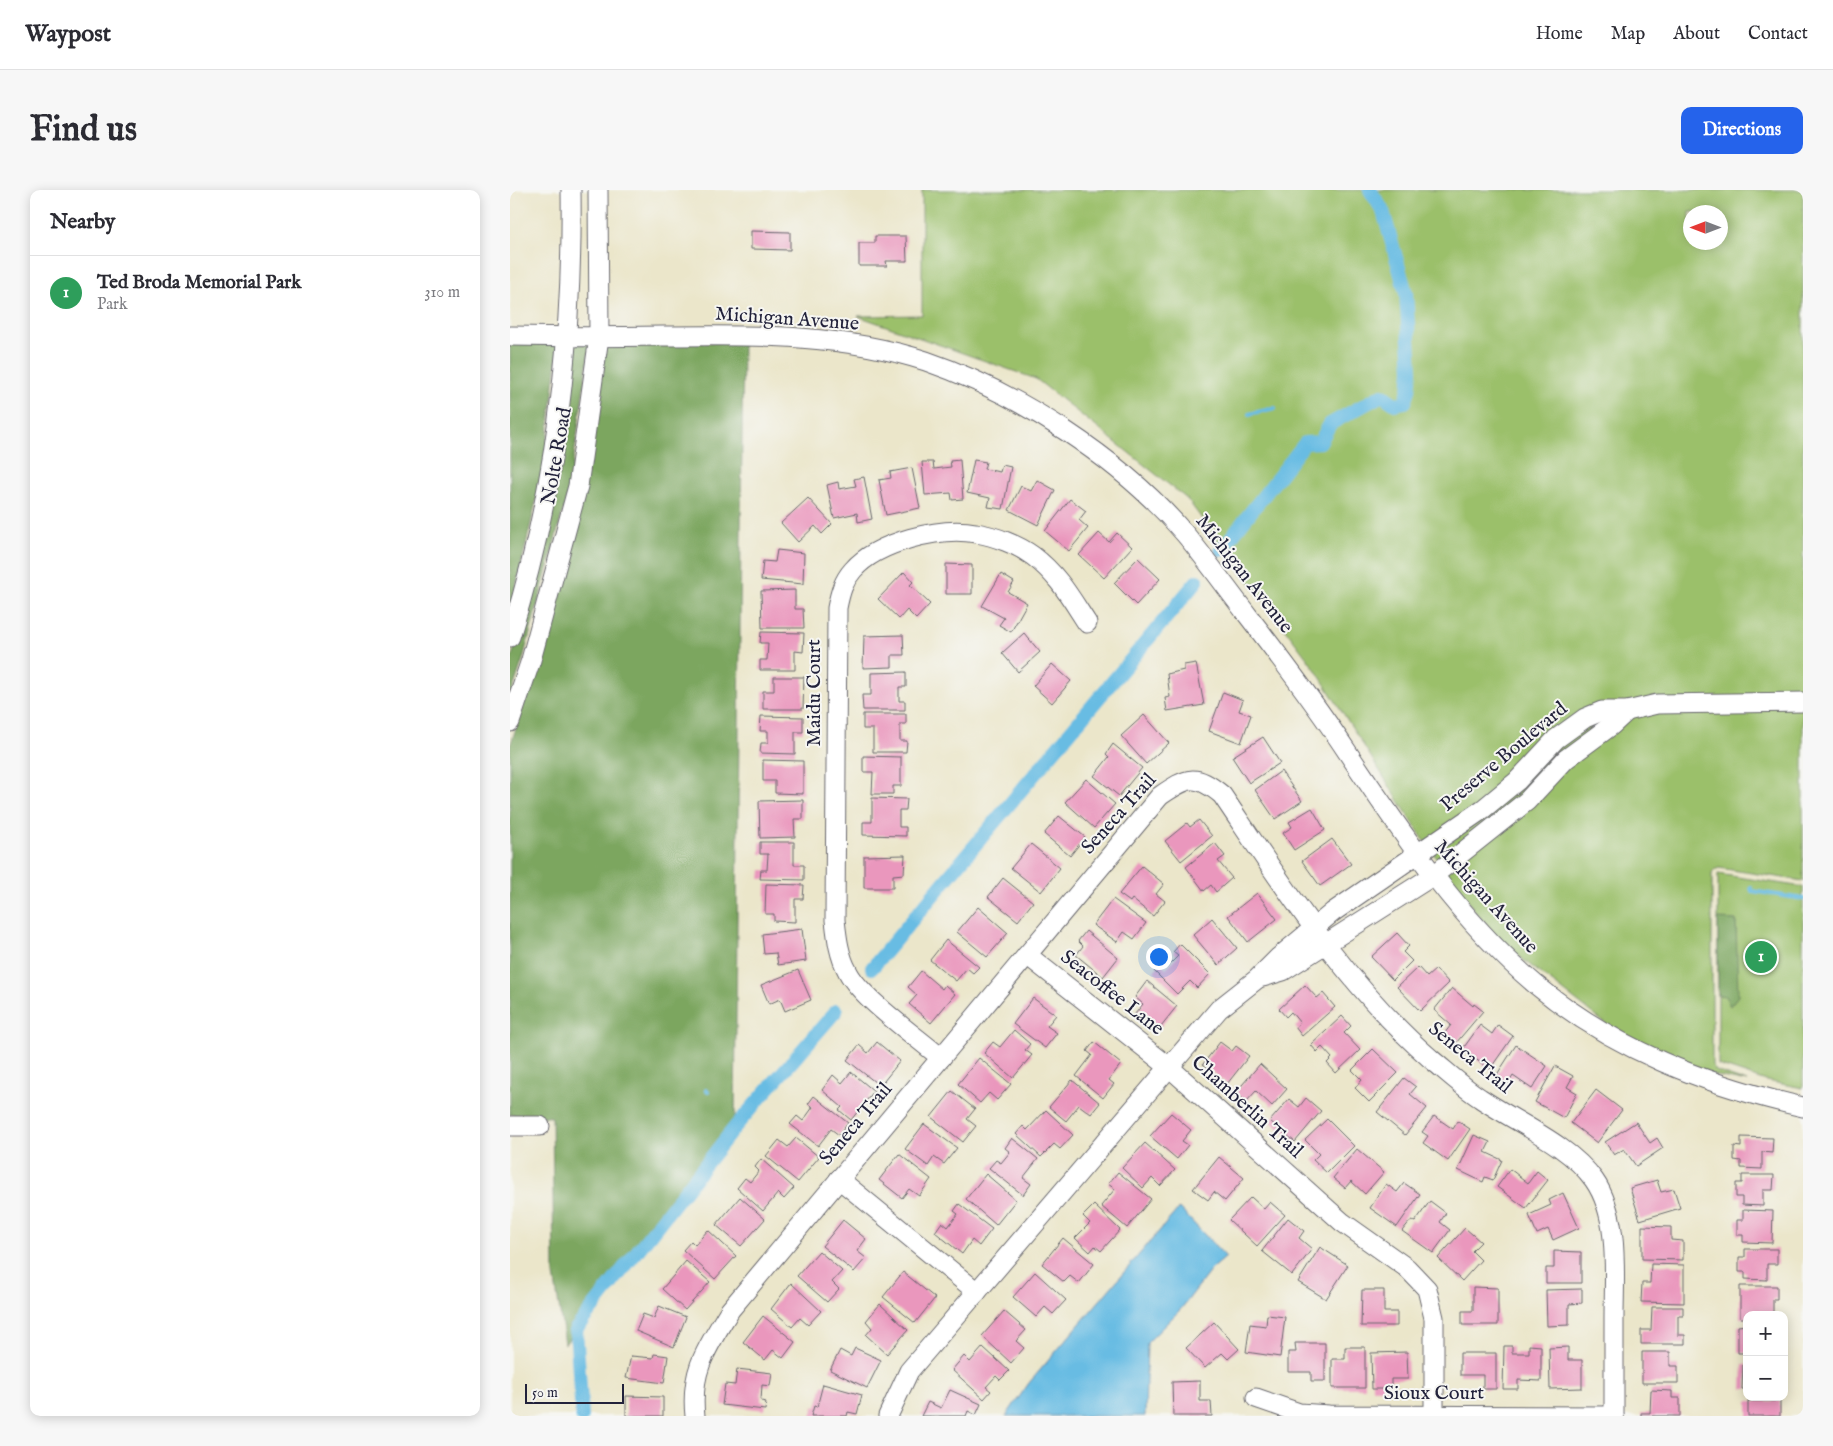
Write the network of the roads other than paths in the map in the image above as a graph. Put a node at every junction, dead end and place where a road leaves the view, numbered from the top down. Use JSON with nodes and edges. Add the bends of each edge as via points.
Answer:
{"nodes":[{"id":1,"x":571,"y":190,"type":"edge"},
{"id":2,"x":598,"y":190,"type":"edge"},
{"id":3,"x":510,"y":336,"type":"edge"},
{"id":4,"x":567,"y":337,"type":"junction"},
{"id":5,"x":599,"y":337,"type":"junction"},
{"id":6,"x":1087,"y":623,"type":"dead end"},
{"id":7,"x":510,"y":637,"type":"edge"},
{"id":8,"x":1803,"y":702,"type":"edge"},
{"id":9,"x":1627,"y":711,"type":"junction"},
{"id":10,"x":510,"y":722,"type":"edge"},
{"id":11,"x":1503,"y":793,"type":"junction"},
{"id":12,"x":1516,"y":809,"type":"junction"},
{"id":13,"x":1417,"y":854,"type":"junction"},
{"id":14,"x":1434,"y":875,"type":"junction"},
{"id":15,"x":1318,"y":937,"type":"junction"},
{"id":16,"x":1027,"y":955,"type":"junction"},
{"id":17,"x":941,"y":1058,"type":"junction"},
{"id":18,"x":1169,"y":1067,"type":"junction"},
{"id":19,"x":1803,"y":1107,"type":"edge"},
{"id":20,"x":510,"y":1126,"type":"edge"},
{"id":21,"x":540,"y":1126,"type":"dead end"},
{"id":22,"x":839,"y":1179,"type":"junction"},
{"id":23,"x":977,"y":1292,"type":"junction"},
{"id":24,"x":1256,"y":1398,"type":"dead end"},
{"id":25,"x":695,"y":1416,"type":"edge"},
{"id":26,"x":888,"y":1416,"type":"edge"},
{"id":27,"x":1434,"y":1416,"type":"edge"},
{"id":28,"x":1614,"y":1416,"type":"edge"}],
"edges":[{"from":1,"to":4,"type":"street","name":"Nolte Road"},
{"from":2,"to":5,"type":"street","name":"Nolte Road"},
{"from":3,"to":4,"type":"street","name":"Michigan Avenue"},
{"from":4,"to":5,"type":"street","name":"Michigan Avenue"},
{"from":4,"to":7,"type":"street","name":"Nolte Road","via":[[552,469],[525,588]]},
{"from":5,"to":10,"type":"street","name":"Nolte Road","via":[[578,486],[531,660]]},
{"from":5,"to":13,"type":"street","name":"Michigan Avenue","via":[[746,335],[846,342],[926,361],[993,390],[1068,432],[1120,470],[1184,533],[1309,694]]},
{"from":6,"to":17,"type":"street","name":"Maidu Court","via":[[1057,576],[1031,555],[976,533],[949,532],[895,543],[869,556],[853,569],[842,585],[836,608],[835,920],[839,948],[858,988]]},
{"from":8,"to":9,"type":"street","name":"Preserve Boulevard","via":[[1657,704]]},
{"from":9,"to":11,"type":"street","name":"Preserve Boulevard","via":[[1602,711],[1584,718],[1556,739]]},
{"from":9,"to":12,"type":"street","name":"Preserve Boulevard","via":[[1566,759]]},
{"from":11,"to":12,"type":"street"},
{"from":11,"to":13,"type":"street","name":"Preserve Boulevard"},
{"from":12,"to":14,"type":"street","name":"Preserve Boulevard"},
{"from":13,"to":14,"type":"street","name":"Michigan Avenue"},
{"from":13,"to":15,"type":"street","name":"Preserve Boulevard"},
{"from":14,"to":15,"type":"street","name":"Preserve Boulevard"},
{"from":14,"to":19,"type":"street","name":"Michigan Avenue","via":[[1500,951],[1578,1016],[1655,1060],[1752,1096]]},
{"from":15,"to":16,"type":"street","name":"Seneca Trail","via":[[1222,795],[1205,782],[1192,779],[1177,784],[1160,796]]},
{"from":15,"to":18,"type":"street","via":[[1283,970],[1257,979],[1219,1009]]},
{"from":15,"to":28,"type":"street","name":"Seneca Trail","via":[[1382,1012],[1430,1058],[1478,1097],[1550,1141],[1594,1180],[1604,1202],[1614,1240]]},
{"from":16,"to":17,"type":"street","name":"Seneca Trail"},
{"from":16,"to":18,"type":"street","name":"Seacoffee Lane"},
{"from":17,"to":22,"type":"street","name":"Seneca Trail"},
{"from":18,"to":23,"type":"street","name":"Chamberlin Trail"},
{"from":18,"to":27,"type":"street","name":"Chamberlin Trail","via":[[1342,1222],[1408,1268],[1427,1289],[1434,1318]]},
{"from":20,"to":21,"type":"street"},
{"from":22,"to":23,"type":"street"},
{"from":22,"to":25,"type":"street","name":"Seneca Trail","via":[[730,1310],[701,1359],[695,1383]]},
{"from":23,"to":26,"type":"street","name":"Chamberlin Trail","via":[[909,1371]]},
{"from":24,"to":27,"type":"street","name":"Sioux Court","via":[[1299,1413]]},
{"from":27,"to":28,"type":"street","name":"Sioux Court"}]}
